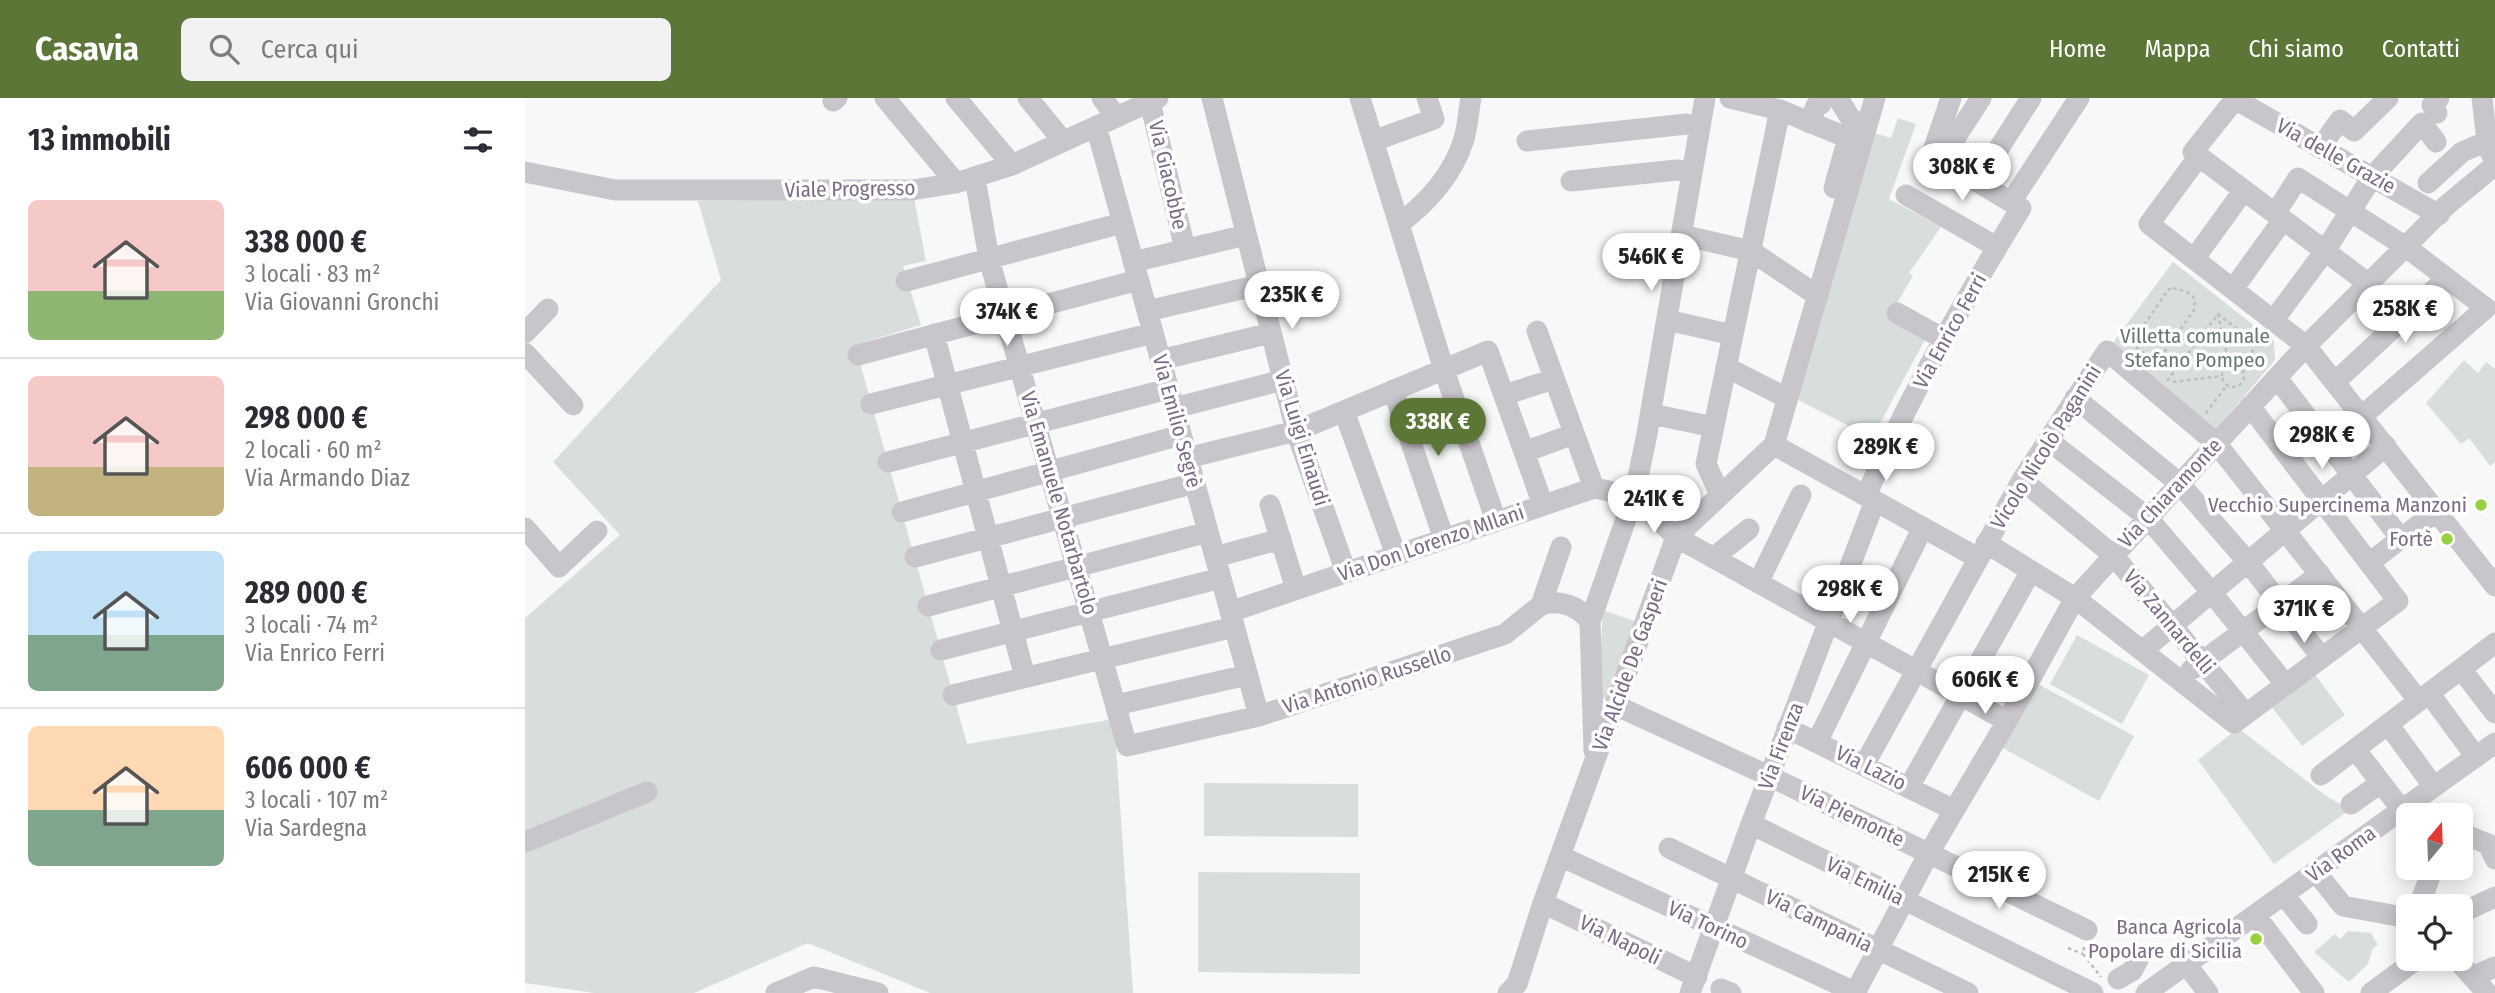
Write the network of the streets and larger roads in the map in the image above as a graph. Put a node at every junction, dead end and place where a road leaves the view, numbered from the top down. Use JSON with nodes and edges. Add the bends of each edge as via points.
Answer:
{"nodes":[{"id":1,"x":885,"y":98,"type":"edge"},
{"id":2,"x":956,"y":98,"type":"edge"},
{"id":3,"x":1028,"y":98,"type":"edge"},
{"id":4,"x":1102,"y":98,"type":"edge"},
{"id":5,"x":1212,"y":98,"type":"edge"},
{"id":6,"x":1360,"y":98,"type":"edge"},
{"id":7,"x":1427,"y":98,"type":"edge"},
{"id":8,"x":1471,"y":98,"type":"edge"},
{"id":9,"x":1705,"y":98,"type":"edge"},
{"id":10,"x":1730,"y":98,"type":"edge"},
{"id":11,"x":1875,"y":98,"type":"edge"},
{"id":12,"x":1951,"y":98,"type":"edge"},
{"id":13,"x":1981,"y":98,"type":"edge"},
{"id":14,"x":2031,"y":98,"type":"edge"},
{"id":15,"x":2079,"y":98,"type":"edge"},
{"id":16,"x":2235,"y":98,"type":"edge"},
{"id":17,"x":2388,"y":98,"type":"edge"},
{"id":18,"x":2482,"y":98,"type":"edge"},
{"id":19,"x":1154,"y":100,"type":"edge"},
{"id":20,"x":1823,"y":108,"type":"edge"},
{"id":21,"x":1780,"y":110,"type":"junction"},
{"id":22,"x":1117,"y":116,"type":"junction"},
{"id":23,"x":1867,"y":124,"type":"junction"},
{"id":24,"x":1095,"y":126,"type":"junction"},
{"id":25,"x":1699,"y":128,"type":"junction"},
{"id":26,"x":1063,"y":141,"type":"junction"},
{"id":27,"x":1373,"y":141,"type":"junction"},
{"id":28,"x":1527,"y":141,"type":"dead end"},
{"id":29,"x":2436,"y":142,"type":"dead end"},
{"id":30,"x":2320,"y":148,"type":"junction"},
{"id":31,"x":2492,"y":154,"type":"edge"},
{"id":32,"x":1937,"y":155,"type":"junction"},
{"id":33,"x":2199,"y":156,"type":"junction"},
{"id":34,"x":1012,"y":165,"type":"junction"},
{"id":35,"x":525,"y":172,"type":"edge"},
{"id":36,"x":1692,"y":172,"type":"junction"},
{"id":37,"x":2372,"y":177,"type":"junction"},
{"id":38,"x":965,"y":180,"type":"junction"},
{"id":39,"x":1571,"y":181,"type":"dead end"},
{"id":40,"x":1978,"y":181,"type":"junction"},
{"id":41,"x":2428,"y":183,"type":"dead end"},
{"id":42,"x":2244,"y":190,"type":"junction"},
{"id":43,"x":1906,"y":195,"type":"dead end"},
{"id":44,"x":2016,"y":205,"type":"junction"},
{"id":45,"x":2350,"y":211,"type":"junction"},
{"id":46,"x":2439,"y":215,"type":"junction"},
{"id":47,"x":1826,"y":217,"type":"dead end"},
{"id":48,"x":2279,"y":217,"type":"junction"},
{"id":49,"x":1122,"y":223,"type":"junction"},
{"id":50,"x":1399,"y":224,"type":"junction"},
{"id":51,"x":1246,"y":235,"type":"junction"},
{"id":52,"x":1682,"y":235,"type":"junction"},
{"id":53,"x":1997,"y":247,"type":"junction"},
{"id":54,"x":2406,"y":247,"type":"junction"},
{"id":55,"x":1185,"y":249,"type":"junction"},
{"id":56,"x":1751,"y":251,"type":"junction"},
{"id":57,"x":2325,"y":251,"type":"junction"},
{"id":58,"x":989,"y":259,"type":"junction"},
{"id":59,"x":2194,"y":259,"type":"junction"},
{"id":60,"x":1136,"y":271,"type":"junction"},
{"id":61,"x":2447,"y":278,"type":"junction"},
{"id":62,"x":906,"y":281,"type":"dead end"},
{"id":63,"x":2369,"y":284,"type":"junction"},
{"id":64,"x":1259,"y":285,"type":"junction"},
{"id":65,"x":2232,"y":289,"type":"junction"},
{"id":66,"x":1818,"y":296,"type":"junction"},
{"id":67,"x":548,"y":309,"type":"dead end"},
{"id":68,"x":1147,"y":311,"type":"junction"},
{"id":69,"x":1897,"y":313,"type":"dead end"},
{"id":70,"x":1005,"y":316,"type":"junction"},
{"id":71,"x":1667,"y":320,"type":"junction"},
{"id":72,"x":2273,"y":321,"type":"junction"},
{"id":73,"x":1537,"y":331,"type":"dead end"},
{"id":74,"x":525,"y":333,"type":"edge"},
{"id":75,"x":1153,"y":333,"type":"junction"},
{"id":76,"x":1271,"y":333,"type":"junction"},
{"id":77,"x":934,"y":334,"type":"junction"},
{"id":78,"x":1733,"y":335,"type":"junction"},
{"id":79,"x":1944,"y":339,"type":"junction"},
{"id":80,"x":2306,"y":346,"type":"junction"},
{"id":81,"x":525,"y":353,"type":"edge"},
{"id":82,"x":858,"y":355,"type":"dead end"},
{"id":83,"x":1160,"y":360,"type":"junction"},
{"id":84,"x":1020,"y":366,"type":"junction"},
{"id":85,"x":1726,"y":367,"type":"junction"},
{"id":86,"x":1444,"y":370,"type":"junction"},
{"id":87,"x":2277,"y":378,"type":"junction"},
{"id":88,"x":1554,"y":379,"type":"junction"},
{"id":89,"x":1283,"y":380,"type":"junction"},
{"id":90,"x":2335,"y":382,"type":"junction"},
{"id":91,"x":947,"y":385,"type":"junction"},
{"id":92,"x":1393,"y":390,"type":"junction"},
{"id":93,"x":1504,"y":395,"type":"junction"},
{"id":94,"x":1787,"y":398,"type":"junction"},
{"id":95,"x":2075,"y":398,"type":"junction"},
{"id":96,"x":1171,"y":399,"type":"junction"},
{"id":97,"x":871,"y":404,"type":"dead end"},
{"id":98,"x":573,"y":405,"type":"dead end"},
{"id":99,"x":2250,"y":406,"type":"junction"},
{"id":100,"x":1344,"y":411,"type":"junction"},
{"id":101,"x":1651,"y":414,"type":"junction"},
{"id":102,"x":2362,"y":416,"type":"junction"},
{"id":103,"x":1036,"y":423,"type":"junction"},
{"id":104,"x":1714,"y":427,"type":"junction"},
{"id":105,"x":1296,"y":431,"type":"junction"},
{"id":106,"x":1574,"y":434,"type":"junction"},
{"id":107,"x":1181,"y":435,"type":"junction"},
{"id":108,"x":2048,"y":439,"type":"junction"},
{"id":109,"x":963,"y":442,"type":"junction"},
{"id":110,"x":2216,"y":443,"type":"junction"},
{"id":111,"x":1774,"y":445,"type":"junction"},
{"id":112,"x":2386,"y":446,"type":"junction"},
{"id":113,"x":1524,"y":452,"type":"junction"},
{"id":114,"x":1187,"y":458,"type":"junction"},
{"id":115,"x":888,"y":463,"type":"dead end"},
{"id":116,"x":1049,"y":471,"type":"junction"},
{"id":117,"x":2351,"y":475,"type":"junction"},
{"id":118,"x":2022,"y":480,"type":"junction"},
{"id":119,"x":1195,"y":483,"type":"junction"},
{"id":120,"x":2179,"y":483,"type":"junction"},
{"id":121,"x":1594,"y":488,"type":"junction"},
{"id":122,"x":976,"y":491,"type":"junction"},
{"id":123,"x":1720,"y":495,"type":"junction"},
{"id":124,"x":1801,"y":495,"type":"dead end"},
{"id":125,"x":1634,"y":496,"type":"junction"},
{"id":126,"x":1871,"y":499,"type":"junction"},
{"id":127,"x":2321,"y":500,"type":"junction"},
{"id":128,"x":1270,"y":505,"type":"dead end"},
{"id":129,"x":1543,"y":505,"type":"junction"},
{"id":130,"x":2437,"y":511,"type":"junction"},
{"id":131,"x":902,"y":512,"type":"dead end"},
{"id":132,"x":2147,"y":517,"type":"junction"},
{"id":133,"x":1063,"y":519,"type":"junction"},
{"id":134,"x":1496,"y":521,"type":"junction"},
{"id":135,"x":1923,"y":527,"type":"junction"},
{"id":136,"x":525,"y":528,"type":"edge"},
{"id":137,"x":1749,"y":529,"type":"dead end"},
{"id":138,"x":597,"y":531,"type":"dead end"},
{"id":139,"x":2285,"y":531,"type":"junction"},
{"id":140,"x":1208,"y":532,"type":"junction"},
{"id":141,"x":1676,"y":537,"type":"junction"},
{"id":142,"x":989,"y":539,"type":"junction"},
{"id":143,"x":1281,"y":539,"type":"junction"},
{"id":144,"x":1444,"y":539,"type":"junction"},
{"id":145,"x":2401,"y":539,"type":"junction"},
{"id":146,"x":1561,"y":547,"type":"dead end"},
{"id":147,"x":1982,"y":550,"type":"junction"},
{"id":148,"x":1396,"y":555,"type":"junction"},
{"id":149,"x":2113,"y":555,"type":"junction"},
{"id":150,"x":915,"y":557,"type":"dead end"},
{"id":151,"x":1215,"y":557,"type":"junction"},
{"id":152,"x":1713,"y":558,"type":"junction"},
{"id":153,"x":2248,"y":562,"type":"junction"},
{"id":154,"x":2369,"y":563,"type":"junction"},
{"id":155,"x":1077,"y":567,"type":"junction"},
{"id":156,"x":2031,"y":570,"type":"junction"},
{"id":157,"x":1346,"y":572,"type":"junction"},
{"id":158,"x":2320,"y":574,"type":"junction"},
{"id":159,"x":1220,"y":578,"type":"junction"},
{"id":160,"x":1758,"y":583,"type":"junction"},
{"id":161,"x":2495,"y":586,"type":"edge"},
{"id":162,"x":1002,"y":587,"type":"junction"},
{"id":163,"x":1296,"y":589,"type":"junction"},
{"id":164,"x":2212,"y":593,"type":"junction"},
{"id":165,"x":2075,"y":598,"type":"junction"},
{"id":166,"x":2281,"y":604,"type":"junction"},
{"id":167,"x":1541,"y":605,"type":"junction"},
{"id":168,"x":928,"y":606,"type":"dead end"},
{"id":169,"x":1089,"y":612,"type":"junction"},
{"id":170,"x":1232,"y":620,"type":"junction"},
{"id":171,"x":1590,"y":622,"type":"junction"},
{"id":172,"x":1829,"y":622,"type":"junction"},
{"id":173,"x":2172,"y":626,"type":"junction"},
{"id":174,"x":2362,"y":627,"type":"junction"},
{"id":175,"x":1013,"y":632,"type":"junction"},
{"id":176,"x":2243,"y":632,"type":"junction"},
{"id":177,"x":1865,"y":642,"type":"junction"},
{"id":178,"x":2494,"y":646,"type":"edge"},
{"id":179,"x":941,"y":650,"type":"dead end"},
{"id":180,"x":2142,"y":651,"type":"junction"},
{"id":181,"x":2322,"y":658,"type":"junction"},
{"id":182,"x":1103,"y":659,"type":"junction"},
{"id":183,"x":2202,"y":662,"type":"junction"},
{"id":184,"x":2461,"y":669,"type":"junction"},
{"id":185,"x":1916,"y":671,"type":"junction"},
{"id":186,"x":1247,"y":675,"type":"junction"},
{"id":187,"x":1025,"y":677,"type":"junction"},
{"id":188,"x":2179,"y":680,"type":"junction"},
{"id":189,"x":2286,"y":685,"type":"junction"},
{"id":190,"x":953,"y":695,"type":"dead end"},
{"id":191,"x":1961,"y":696,"type":"junction"},
{"id":192,"x":2424,"y":697,"type":"junction"},
{"id":193,"x":1116,"y":705,"type":"junction"},
{"id":194,"x":1615,"y":705,"type":"junction"},
{"id":195,"x":2495,"y":713,"type":"edge"},
{"id":196,"x":1259,"y":716,"type":"junction"},
{"id":197,"x":2240,"y":719,"type":"junction"},
{"id":198,"x":2007,"y":722,"type":"junction"},
{"id":199,"x":2388,"y":724,"type":"junction"},
{"id":200,"x":1787,"y":728,"type":"junction"},
{"id":201,"x":1817,"y":742,"type":"junction"},
{"id":202,"x":2495,"y":743,"type":"edge"},
{"id":203,"x":1127,"y":746,"type":"joint"},
{"id":204,"x":2355,"y":749,"type":"junction"},
{"id":205,"x":2476,"y":757,"type":"junction"},
{"id":206,"x":1594,"y":764,"type":"junction"},
{"id":207,"x":1864,"y":765,"type":"junction"},
{"id":208,"x":2321,"y":775,"type":"dead end"},
{"id":209,"x":1769,"y":776,"type":"junction"},
{"id":210,"x":2381,"y":783,"type":"junction"},
{"id":211,"x":1909,"y":787,"type":"junction"},
{"id":212,"x":2434,"y":787,"type":"junction"},
{"id":213,"x":647,"y":792,"type":"dead end"},
{"id":214,"x":2399,"y":803,"type":"edge"},
{"id":215,"x":2418,"y":803,"type":"edge"},
{"id":216,"x":2351,"y":804,"type":"dead end"},
{"id":217,"x":1954,"y":810,"type":"junction"},
{"id":218,"x":2396,"y":821,"type":"edge"},
{"id":219,"x":1751,"y":824,"type":"junction"},
{"id":220,"x":2473,"y":838,"type":"edge"},
{"id":221,"x":525,"y":842,"type":"edge"},
{"id":222,"x":1669,"y":848,"type":"dead end"},
{"id":223,"x":1929,"y":853,"type":"junction"},
{"id":224,"x":1560,"y":856,"type":"junction"},
{"id":225,"x":2495,"y":859,"type":"edge"},
{"id":226,"x":2316,"y":872,"type":"junction"},
{"id":227,"x":1732,"y":878,"type":"junction"},
{"id":228,"x":2284,"y":895,"type":"junction"},
{"id":229,"x":2495,"y":897,"type":"edge"},
{"id":230,"x":1905,"y":900,"type":"junction"},
{"id":231,"x":1543,"y":903,"type":"junction"},
{"id":232,"x":2473,"y":907,"type":"edge"},
{"id":233,"x":2256,"y":916,"type":"junction"},
{"id":234,"x":2396,"y":916,"type":"edge"},
{"id":235,"x":2307,"y":924,"type":"dead end"},
{"id":236,"x":1714,"y":928,"type":"junction"},
{"id":237,"x":2087,"y":930,"type":"road end"},
{"id":238,"x":1879,"y":950,"type":"junction"},
{"id":239,"x":2140,"y":956,"type":"dead end"},
{"id":240,"x":2187,"y":965,"type":"junction"},
{"id":241,"x":2495,"y":967,"type":"edge"},
{"id":242,"x":2401,"y":971,"type":"edge"},
{"id":243,"x":2467,"y":971,"type":"edge"},
{"id":244,"x":812,"y":985,"type":"edge"},
{"id":245,"x":1693,"y":985,"type":"edge"},
{"id":246,"x":2106,"y":985,"type":"edge"},
{"id":247,"x":2479,"y":985,"type":"edge"},
{"id":248,"x":2302,"y":989,"type":"edge"},
{"id":249,"x":1518,"y":990,"type":"edge"},
{"id":250,"x":873,"y":992,"type":"edge"},
{"id":251,"x":776,"y":993,"type":"edge"},
{"id":252,"x":1856,"y":993,"type":"edge"},
{"id":253,"x":1968,"y":993,"type":"edge"},
{"id":254,"x":2146,"y":993,"type":"edge"},
{"id":255,"x":2208,"y":993,"type":"edge"},
{"id":256,"x":2371,"y":993,"type":"edge"}],
"edges":[{"from":1,"to":38,"type":"street"},
{"from":2,"to":34,"type":"street"},
{"from":3,"to":26,"type":"street"},
{"from":4,"to":22,"type":"street"},
{"from":5,"to":51,"type":"street","name":"Via Luigi Einaudi"},
{"from":6,"to":27,"type":"street"},
{"from":7,"to":27,"type":"street","via":[[1434,119]]},
{"from":8,"to":50,"type":"street","via":[[1464,140],[1454,164]]},
{"from":9,"to":25,"type":"street"},
{"from":10,"to":21,"type":"street"},
{"from":11,"to":23,"type":"street"},
{"from":12,"to":32,"type":"street"},
{"from":13,"to":32,"type":"street"},
{"from":14,"to":40,"type":"street"},
{"from":15,"to":44,"type":"street","name":"Via Enrico Ferri"},
{"from":16,"to":30,"type":"street","name":"Via delle Grazie"},
{"from":16,"to":33,"type":"street","via":[[2193,152]]},
{"from":17,"to":30,"type":"street","via":[[2354,131],[2340,120]]},
{"from":18,"to":31,"type":"street"},
{"from":19,"to":22,"type":"street","name":"Viale Progresso"},
{"from":19,"to":55,"type":"street","name":"Via Giacobbe"},
{"from":20,"to":21,"type":"street"},
{"from":20,"to":23,"type":"street"},
{"from":20,"to":47,"type":"street","via":[[1848,138]]},
{"from":21,"to":56,"type":"street"},
{"from":22,"to":24,"type":"street","name":"Viale Progresso"},
{"from":23,"to":66,"type":"street"},
{"from":24,"to":26,"type":"street","name":"Viale Progresso"},
{"from":24,"to":49,"type":"street","name":"Via Emilio Segrè"},
{"from":25,"to":28,"type":"street","via":[[1687,124]]},
{"from":25,"to":36,"type":"street"},
{"from":26,"to":34,"type":"street","name":"Viale Progresso"},
{"from":27,"to":50,"type":"street"},
{"from":29,"to":37,"type":"street","via":[[2422,123]]},
{"from":30,"to":37,"type":"street","name":"Via delle Grazie"},
{"from":31,"to":41,"type":"street","via":[[2462,152]]},
{"from":31,"to":46,"type":"street","name":"Via Chiaramonte","via":[[2479,177]]},
{"from":32,"to":40,"type":"street"},
{"from":33,"to":42,"type":"street"},
{"from":33,"to":59,"type":"street","via":[[2149,224]]},
{"from":34,"to":38,"type":"street","name":"Viale Progresso"},
{"from":35,"to":38,"type":"street","name":"Viale Progresso","via":[[615,190],[912,190]]},
{"from":36,"to":39,"type":"street"},
{"from":36,"to":52,"type":"street"},
{"from":37,"to":45,"type":"street"},
{"from":37,"to":46,"type":"street","name":"Via delle Grazie"},
{"from":38,"to":58,"type":"street","name":"Via Emanuele Notarbartolo"},
{"from":40,"to":44,"type":"street"},
{"from":42,"to":48,"type":"street"},
{"from":42,"to":59,"type":"street"},
{"from":43,"to":53,"type":"street"},
{"from":44,"to":53,"type":"street","name":"Via Enrico Ferri"},
{"from":45,"to":48,"type":"street","via":[[2298,178]]},
{"from":45,"to":54,"type":"street"},
{"from":45,"to":57,"type":"street"},
{"from":46,"to":54,"type":"street","name":"Via Chiaramonte"},
{"from":48,"to":57,"type":"street"},
{"from":48,"to":65,"type":"street"},
{"from":49,"to":58,"type":"street"},
{"from":49,"to":60,"type":"street","name":"Via Emilio Segrè"},
{"from":50,"to":86,"type":"street"},
{"from":51,"to":55,"type":"street"},
{"from":51,"to":64,"type":"street","name":"Via Luigi Einaudi"},
{"from":52,"to":56,"type":"street"},
{"from":52,"to":71,"type":"street"},
{"from":53,"to":79,"type":"street","name":"Via Enrico Ferri"},
{"from":54,"to":61,"type":"street"},
{"from":54,"to":63,"type":"street","name":"Via Chiaramonte"},
{"from":55,"to":60,"type":"street"},
{"from":56,"to":66,"type":"street"},
{"from":56,"to":78,"type":"street"},
{"from":57,"to":63,"type":"street"},
{"from":57,"to":72,"type":"street"},
{"from":58,"to":62,"type":"street"},
{"from":58,"to":70,"type":"street","name":"Via Emanuele Notarbartolo"},
{"from":59,"to":65,"type":"street"},
{"from":60,"to":68,"type":"street","name":"Via Emilio Segrè"},
{"from":60,"to":70,"type":"street"},
{"from":61,"to":90,"type":"street"},
{"from":61,"to":102,"type":"street","via":[[2486,308]]},
{"from":63,"to":80,"type":"street","name":"Via Chiaramonte"},
{"from":64,"to":68,"type":"street"},
{"from":64,"to":76,"type":"street","name":"Via Luigi Einaudi"},
{"from":65,"to":72,"type":"street"},
{"from":66,"to":94,"type":"street"},
{"from":67,"to":74,"type":"street"},
{"from":68,"to":75,"type":"street","name":"Via Emilio Segrè"},
{"from":69,"to":79,"type":"street"},
{"from":70,"to":77,"type":"street"},
{"from":70,"to":84,"type":"street","name":"Via Emanuele Notarbartolo"},
{"from":71,"to":78,"type":"street"},
{"from":71,"to":101,"type":"street"},
{"from":72,"to":80,"type":"street"},
{"from":73,"to":88,"type":"street"},
{"from":75,"to":83,"type":"street","name":"Via Emilio Segrè"},
{"from":75,"to":84,"type":"street"},
{"from":76,"to":83,"type":"street"},
{"from":76,"to":89,"type":"street","name":"Via Luigi Einaudi"},
{"from":77,"to":82,"type":"street"},
{"from":77,"to":91,"type":"street"},
{"from":78,"to":85,"type":"street"},
{"from":79,"to":126,"type":"street","name":"Via Enrico Ferri","via":[[1892,436]]},
{"from":80,"to":87,"type":"street","name":"Via Chiaramonte"},
{"from":80,"to":90,"type":"street"},
{"from":81,"to":98,"type":"street"},
{"from":83,"to":96,"type":"street","name":"Via Emilio Segrè"},
{"from":84,"to":91,"type":"street"},
{"from":84,"to":103,"type":"street","name":"Via Emanuele Notarbartolo"},
{"from":85,"to":94,"type":"street"},
{"from":85,"to":104,"type":"street"},
{"from":86,"to":92,"type":"street"},
{"from":86,"to":93,"type":"street","via":[[1488,351]]},
{"from":86,"to":134,"type":"street"},
{"from":87,"to":99,"type":"street","name":"Via Chiaramonte"},
{"from":87,"to":117,"type":"street"},
{"from":88,"to":93,"type":"street"},
{"from":88,"to":106,"type":"street"},
{"from":89,"to":96,"type":"street"},
{"from":89,"to":105,"type":"street","name":"Via Luigi Einaudi"},
{"from":90,"to":102,"type":"street"},
{"from":91,"to":97,"type":"street"},
{"from":91,"to":109,"type":"street"},
{"from":92,"to":100,"type":"street"},
{"from":92,"to":144,"type":"street"},
{"from":93,"to":113,"type":"street"},
{"from":94,"to":111,"type":"street"},
{"from":95,"to":108,"type":"street","name":"Vicolo Nicolò Paganini"},
{"from":95,"to":110,"type":"street","name":"Vicolo Nicolò Paganini","via":[[2107,351]]},
{"from":95,"to":120,"type":"street"},
{"from":96,"to":103,"type":"street"},
{"from":96,"to":107,"type":"street","name":"Via Emilio Segrè"},
{"from":99,"to":110,"type":"street","name":"Via Chiaramonte"},
{"from":99,"to":127,"type":"street"},
{"from":100,"to":105,"type":"street"},
{"from":100,"to":148,"type":"street"},
{"from":101,"to":104,"type":"street"},
{"from":101,"to":125,"type":"street"},
{"from":102,"to":112,"type":"street"},
{"from":103,"to":109,"type":"street"},
{"from":103,"to":116,"type":"street","name":"Via Emanuele Notarbartolo"},
{"from":104,"to":123,"type":"street","via":[[1706,464]]},
{"from":105,"to":114,"type":"street"},
{"from":105,"to":157,"type":"street","name":"Via Luigi Einaudi"},
{"from":106,"to":113,"type":"street"},
{"from":106,"to":121,"type":"street"},
{"from":107,"to":114,"type":"street","name":"Via Emilio Segrè"},
{"from":107,"to":116,"type":"street"},
{"from":108,"to":118,"type":"street","name":"Vicolo Nicolò Paganini"},
{"from":108,"to":132,"type":"street"},
{"from":109,"to":115,"type":"street"},
{"from":109,"to":122,"type":"street"},
{"from":110,"to":120,"type":"street","name":"Via Chiaramonte"},
{"from":110,"to":139,"type":"street"},
{"from":111,"to":123,"type":"street","name":"Via Alcide De Gasperi"},
{"from":111,"to":126,"type":"street"},
{"from":112,"to":117,"type":"street"},
{"from":112,"to":130,"type":"street"},
{"from":113,"to":129,"type":"street"},
{"from":114,"to":119,"type":"street","name":"Via Emilio Segrè"},
{"from":116,"to":122,"type":"street"},
{"from":116,"to":133,"type":"street","name":"Via Emanuele Notarbartolo"},
{"from":117,"to":127,"type":"street"},
{"from":117,"to":145,"type":"street"},
{"from":118,"to":147,"type":"street","name":"Vicolo Nicolò Paganini"},
{"from":118,"to":149,"type":"street","name":"Via Zannardelli"},
{"from":119,"to":133,"type":"street"},
{"from":119,"to":140,"type":"street","name":"Via Emilio Segrè"},
{"from":120,"to":132,"type":"street","name":"Via Chiaramonte"},
{"from":120,"to":153,"type":"street"},
{"from":121,"to":125,"type":"street","name":"Via Don Lorenzo MIlani"},
{"from":121,"to":129,"type":"street","name":"Via Don Lorenzo MIlani"},
{"from":122,"to":131,"type":"street"},
{"from":122,"to":142,"type":"street"},
{"from":123,"to":141,"type":"street","name":"Via Alcide De Gasperi"},
{"from":124,"to":160,"type":"street"},
{"from":125,"to":141,"type":"street"},
{"from":125,"to":171,"type":"street"},
{"from":126,"to":135,"type":"street"},
{"from":126,"to":172,"type":"street","name":"Via Firenza"},
{"from":127,"to":139,"type":"street"},
{"from":127,"to":154,"type":"street"},
{"from":128,"to":143,"type":"street"},
{"from":129,"to":134,"type":"street","name":"Via Don Lorenzo MIlani"},
{"from":130,"to":145,"type":"street"},
{"from":130,"to":161,"type":"street"},
{"from":132,"to":149,"type":"street","name":"Via Chiaramonte"},
{"from":132,"to":164,"type":"street"},
{"from":133,"to":142,"type":"street"},
{"from":133,"to":155,"type":"street","name":"Via Emanuele Notarbartolo"},
{"from":134,"to":144,"type":"street","name":"Via Don Lorenzo MIlani"},
{"from":135,"to":147,"type":"street"},
{"from":135,"to":177,"type":"street"},
{"from":136,"to":138,"type":"street","via":[[559,567]]},
{"from":137,"to":152,"type":"street"},
{"from":139,"to":153,"type":"street"},
{"from":139,"to":158,"type":"street"},
{"from":140,"to":151,"type":"street","name":"Via Emilio Segrè"},
{"from":140,"to":155,"type":"street"},
{"from":141,"to":152,"type":"street"},
{"from":141,"to":194,"type":"street","name":"Via Alcide De Gasperi"},
{"from":142,"to":150,"type":"street"},
{"from":142,"to":162,"type":"street"},
{"from":143,"to":151,"type":"street"},
{"from":143,"to":163,"type":"street"},
{"from":144,"to":148,"type":"street","name":"Via Don Lorenzo MIlani"},
{"from":145,"to":154,"type":"street"},
{"from":146,"to":167,"type":"street"},
{"from":147,"to":156,"type":"street","name":"Vicolo Nicolò Paganini"},
{"from":147,"to":185,"type":"street","name":"Vicolo Nicolò Paganini"},
{"from":148,"to":157,"type":"street","name":"Via Don Lorenzo MIlani"},
{"from":149,"to":165,"type":"street","name":"Via Chiaramonte"},
{"from":149,"to":173,"type":"street","name":"Via Zannardelli"},
{"from":151,"to":159,"type":"street","name":"Via Emilio Segrè"},
{"from":152,"to":160,"type":"street"},
{"from":153,"to":164,"type":"street"},
{"from":153,"to":166,"type":"street"},
{"from":154,"to":174,"type":"street","via":[[2398,601]]},
{"from":155,"to":162,"type":"street"},
{"from":155,"to":169,"type":"street","name":"Via Emanuele Notarbartolo"},
{"from":156,"to":165,"type":"street","name":"Vicolo Nicolò Paganini"},
{"from":156,"to":191,"type":"street"},
{"from":157,"to":163,"type":"street","name":"Via Don Lorenzo MIlani"},
{"from":158,"to":166,"type":"street"},
{"from":158,"to":174,"type":"street"},
{"from":159,"to":169,"type":"street"},
{"from":159,"to":170,"type":"street","name":"Via Emilio Segrè"},
{"from":160,"to":172,"type":"street"},
{"from":162,"to":168,"type":"street"},
{"from":162,"to":175,"type":"street"},
{"from":163,"to":170,"type":"street","name":"Via Don Lorenzo MIlani"},
{"from":164,"to":173,"type":"street"},
{"from":164,"to":176,"type":"street"},
{"from":165,"to":180,"type":"street","name":"Vicolo Nicolò Paganini"},
{"from":165,"to":198,"type":"street","name":"Via Chiaramonte"},
{"from":166,"to":176,"type":"street"},
{"from":166,"to":181,"type":"street"},
{"from":167,"to":171,"type":"street","via":[[1567,605]]},
{"from":167,"to":196,"type":"street","name":"Via Antonio Russello","via":[[1505,634]]},
{"from":169,"to":175,"type":"street"},
{"from":169,"to":182,"type":"street","name":"Via Emanuele Notarbartolo"},
{"from":170,"to":182,"type":"street","name":"Via Don Lorenzo MIlani"},
{"from":170,"to":186,"type":"street","name":"Via Emilio Segrè"},
{"from":171,"to":206,"type":"street"},
{"from":172,"to":177,"type":"street"},
{"from":172,"to":200,"type":"street","name":"Via Firenza"},
{"from":173,"to":180,"type":"street"},
{"from":173,"to":183,"type":"street","name":"Via Zannardelli"},
{"from":174,"to":181,"type":"street"},
{"from":174,"to":192,"type":"street"},
{"from":175,"to":179,"type":"street"},
{"from":175,"to":187,"type":"street"},
{"from":176,"to":183,"type":"street"},
{"from":176,"to":189,"type":"street"},
{"from":177,"to":185,"type":"street"},
{"from":177,"to":201,"type":"street"},
{"from":178,"to":184,"type":"street"},
{"from":180,"to":188,"type":"street","name":"Vicolo Nicolò Paganini"},
{"from":181,"to":189,"type":"street"},
{"from":182,"to":187,"type":"street","name":"Via Don Lorenzo MIlani"},
{"from":182,"to":193,"type":"street","name":"Via Emanuele Notarbartolo"},
{"from":183,"to":188,"type":"street"},
{"from":183,"to":197,"type":"street","name":"Via Zannardelli"},
{"from":184,"to":192,"type":"street"},
{"from":184,"to":195,"type":"street"},
{"from":185,"to":191,"type":"street"},
{"from":185,"to":207,"type":"street","name":"Vicolo Nicolò Paganini"},
{"from":186,"to":193,"type":"street"},
{"from":186,"to":196,"type":"street","name":"Via Emilio Segrè"},
{"from":187,"to":190,"type":"street","name":"Via Don Lorenzo MIlani"},
{"from":188,"to":197,"type":"street","name":"Vicolo Nicolò Paganini"},
{"from":189,"to":197,"type":"street"},
{"from":191,"to":198,"type":"street"},
{"from":191,"to":211,"type":"street"},
{"from":192,"to":199,"type":"street"},
{"from":192,"to":205,"type":"street"},
{"from":193,"to":203,"type":"street","name":"Via Emanuele Notarbartolo"},
{"from":194,"to":206,"type":"street","name":"Via Alcide De Gasperi"},
{"from":194,"to":209,"type":"street","name":"Via Piemonte"},
{"from":196,"to":203,"type":"street","name":"Via Antonio Russello"},
{"from":198,"to":217,"type":"street","name":"Via Chiaramonte"},
{"from":199,"to":204,"type":"street"},
{"from":199,"to":212,"type":"street"},
{"from":200,"to":201,"type":"street","name":"Via Lazio"},
{"from":200,"to":209,"type":"street","name":"Via Firenza"},
{"from":201,"to":207,"type":"street","name":"Via Lazio"},
{"from":202,"to":205,"type":"street","name":"Via Roma"},
{"from":204,"to":208,"type":"street"},
{"from":204,"to":210,"type":"street"},
{"from":205,"to":212,"type":"street","name":"Via Roma"},
{"from":206,"to":224,"type":"street","name":"Via Alcide De Gasperi"},
{"from":207,"to":211,"type":"street","name":"Via Lazio"},
{"from":209,"to":219,"type":"street","name":"Via Firenza"},
{"from":209,"to":223,"type":"street","name":"Via Piemonte"},
{"from":210,"to":214,"type":"street"},
{"from":210,"to":216,"type":"street"},
{"from":211,"to":217,"type":"street","name":"Via Lazio"},
{"from":212,"to":215,"type":"street","name":"Via Roma"},
{"from":213,"to":221,"type":"street"},
{"from":217,"to":223,"type":"street","name":"Via Chiaramonte"},
{"from":218,"to":226,"type":"street","name":"Via Roma"},
{"from":219,"to":227,"type":"street","name":"Via Firenza"},
{"from":219,"to":230,"type":"street","name":"Via Emilia"},
{"from":220,"to":225,"type":"street","via":[[2488,844]]},
{"from":222,"to":227,"type":"street","name":"Via Campania"},
{"from":223,"to":230,"type":"street","name":"Via Chiaramonte"},
{"from":223,"to":237,"type":"street","name":"Via Piemonte"},
{"from":224,"to":231,"type":"street","name":"Via Alcide De Gasperi"},
{"from":224,"to":236,"type":"street","name":"Via Torino"},
{"from":226,"to":228,"type":"street","name":"Via Roma"},
{"from":226,"to":234,"type":"street","via":[[2343,906]]},
{"from":227,"to":236,"type":"street","name":"Via Firenza"},
{"from":227,"to":238,"type":"street","name":"Via Campania"},
{"from":228,"to":233,"type":"street","name":"Via Roma"},
{"from":228,"to":235,"type":"street"},
{"from":229,"to":232,"type":"street"},
{"from":230,"to":238,"type":"street","name":"Via Chiaramonte"},
{"from":230,"to":246,"type":"street","name":"Via Emilia"},
{"from":231,"to":245,"type":"street","name":"Via Napoli"},
{"from":231,"to":249,"type":"street","name":"Via Alcide De Gasperi"},
{"from":233,"to":240,"type":"street","name":"Via Roma"},
{"from":233,"to":248,"type":"street"},
{"from":236,"to":245,"type":"street","name":"Via Firenza"},
{"from":236,"to":252,"type":"street","name":"Via Torino"},
{"from":238,"to":252,"type":"street","name":"Via Chiaramonte"},
{"from":238,"to":253,"type":"street","name":"Via Campania"},
{"from":239,"to":246,"type":"street","via":[[2133,971]]},
{"from":240,"to":254,"type":"street","name":"Via Roma"},
{"from":240,"to":255,"type":"street"},
{"from":241,"to":247,"type":"street"},
{"from":242,"to":256,"type":"street"},
{"from":243,"to":247,"type":"street"},
{"from":244,"to":250,"type":"street"},
{"from":244,"to":251,"type":"street"}]}
